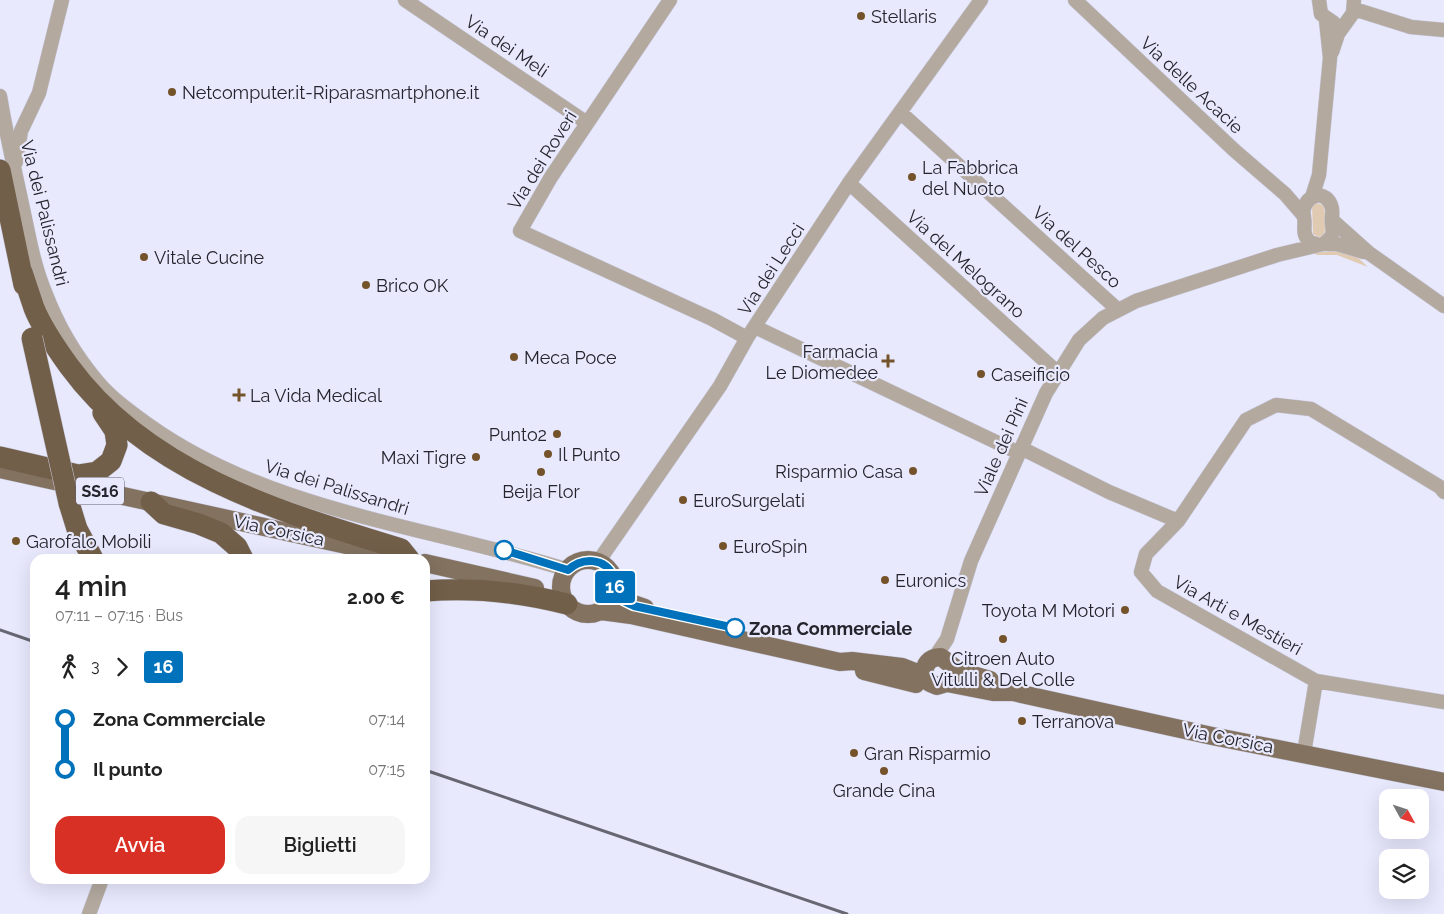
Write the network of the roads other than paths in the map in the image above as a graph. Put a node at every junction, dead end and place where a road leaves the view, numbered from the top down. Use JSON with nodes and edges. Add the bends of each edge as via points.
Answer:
{"nodes":[{"id":1,"x":62,"y":0,"type":"edge"},
{"id":2,"x":406,"y":0,"type":"edge"},
{"id":3,"x":670,"y":0,"type":"edge"},
{"id":4,"x":981,"y":0,"type":"edge"},
{"id":5,"x":1075,"y":0,"type":"edge"},
{"id":6,"x":1319,"y":0,"type":"edge"},
{"id":7,"x":1352,"y":10,"type":"edge"},
{"id":8,"x":1326,"y":20,"type":"junction"},
{"id":9,"x":1444,"y":30,"type":"edge"},
{"id":10,"x":1330,"y":58,"type":"junction"},
{"id":11,"x":0,"y":96,"type":"edge"},
{"id":12,"x":900,"y":112,"type":"junction"},
{"id":13,"x":587,"y":123,"type":"junction"},
{"id":14,"x":0,"y":170,"type":"edge"},
{"id":15,"x":849,"y":183,"type":"junction"},
{"id":16,"x":19,"y":190,"type":"junction"},
{"id":17,"x":1285,"y":194,"type":"junction"},
{"id":18,"x":1315,"y":198,"type":"junction"},
{"id":19,"x":0,"y":212,"type":"edge"},
{"id":20,"x":1332,"y":220,"type":"junction"},
{"id":21,"x":1304,"y":223,"type":"junction"},
{"id":22,"x":1321,"y":244,"type":"junction"},
{"id":23,"x":1369,"y":253,"type":"junction"},
{"id":24,"x":1277,"y":255,"type":"junction"},
{"id":25,"x":22,"y":272,"type":"junction"},
{"id":26,"x":1444,"y":306,"type":"edge"},
{"id":27,"x":1117,"y":309,"type":"junction"},
{"id":28,"x":751,"y":333,"type":"junction"},
{"id":29,"x":32,"y":338,"type":"junction"},
{"id":30,"x":1057,"y":372,"type":"junction"},
{"id":31,"x":96,"y":399,"type":"junction"},
{"id":32,"x":1020,"y":451,"type":"junction"},
{"id":33,"x":0,"y":457,"type":"edge"},
{"id":34,"x":0,"y":468,"type":"edge"},
{"id":35,"x":1444,"y":492,"type":"edge"},
{"id":36,"x":151,"y":502,"type":"junction"},
{"id":37,"x":1178,"y":521,"type":"junction"},
{"id":38,"x":90,"y":554,"type":"edge"},
{"id":39,"x":240,"y":554,"type":"edge"},
{"id":40,"x":385,"y":554,"type":"edge"},
{"id":41,"x":404,"y":554,"type":"edge"},
{"id":42,"x":598,"y":562,"type":"junction"},
{"id":43,"x":430,"y":564,"type":"edge"},
{"id":44,"x":568,"y":570,"type":"junction"},
{"id":45,"x":430,"y":590,"type":"edge"},
{"id":46,"x":615,"y":592,"type":"junction"},
{"id":47,"x":564,"y":598,"type":"junction"},
{"id":48,"x":601,"y":611,"type":"junction"},
{"id":49,"x":947,"y":639,"type":"junction"},
{"id":50,"x":928,"y":672,"type":"junction"},
{"id":51,"x":950,"y":675,"type":"junction"},
{"id":52,"x":1316,"y":681,"type":"junction"},
{"id":53,"x":1444,"y":702,"type":"edge"},
{"id":54,"x":1304,"y":753,"type":"junction"},
{"id":55,"x":1444,"y":782,"type":"edge"},
{"id":56,"x":100,"y":884,"type":"edge"},
{"id":57,"x":89,"y":914,"type":"edge"}],
"edges":[{"from":1,"to":16,"type":"street","via":[[39,93],[21,131],[17,149]]},
{"from":2,"to":13,"type":"street","name":"Via dei Meli"},
{"from":3,"to":13,"type":"street","name":"Via dei Roveri"},
{"from":4,"to":12,"type":"street","name":"Via dei Lecci"},
{"from":5,"to":17,"type":"street","name":"Via delle Acacie"},
{"from":6,"to":8,"type":"street","via":[[1320,11]]},
{"from":7,"to":8,"type":"street","via":[[1336,23]]},
{"from":7,"to":9,"type":"street","via":[[1411,27]]},
{"from":7,"to":10,"type":"street"},
{"from":8,"to":10,"type":"street"},
{"from":10,"to":18,"type":"street"},
{"from":11,"to":16,"type":"street","name":"Via dei Palissandri"},
{"from":12,"to":15,"type":"street","name":"Via dei Lecci"},
{"from":12,"to":27,"type":"street","name":"Via del Pesco"},
{"from":13,"to":28,"type":"street","name":"Via dei Roveri","via":[[520,231],[712,319]]},
{"from":14,"to":25,"type":"highway"},
{"from":15,"to":28,"type":"street","name":"Via dei Lecci"},
{"from":15,"to":30,"type":"street","name":"Via del Melograno"},
{"from":16,"to":44,"type":"street","name":"Via dei Palissandri","via":[[33,258],[44,292],[64,333],[97,381],[123,407],[161,434],[204,460],[276,491]]},
{"from":17,"to":18,"type":"street","name":"Via delle Acacie"},
{"from":17,"to":21,"type":"street","name":"Via delle Acacie"},
{"from":18,"to":20,"type":"street","via":[[1331,205]]},
{"from":18,"to":21,"type":"street","via":[[1303,207]]},
{"from":19,"to":29,"type":"highway"},
{"from":20,"to":22,"type":"street","via":[[1333,234]]},
{"from":20,"to":23,"type":"street"},
{"from":21,"to":22,"type":"street","via":[[1310,242]]},
{"from":21,"to":24,"type":"street","name":"Viale dei Pini","via":[[1291,245]]},
{"from":22,"to":23,"type":"street"},
{"from":22,"to":24,"type":"street","name":"Viale dei Pini"},
{"from":23,"to":26,"type":"street"},
{"from":24,"to":27,"type":"street","name":"Viale dei Pini"},
{"from":25,"to":29,"type":"highway"},
{"from":25,"to":31,"type":"highway","via":[[34,309],[52,341]]},
{"from":27,"to":30,"type":"street","name":"Viale dei Pini","via":[[1079,340]]},
{"from":28,"to":32,"type":"street"},
{"from":28,"to":42,"type":"street","name":"Via dei Lecci","via":[[720,386],[601,553]]},
{"from":29,"to":38,"type":"highway","bridge":true,"via":[[69,503],[77,529]]},
{"from":30,"to":32,"type":"street","name":"Viale dei Pini"},
{"from":31,"to":33,"type":"highway","via":[[118,438],[116,452],[105,467],[78,475]]},
{"from":31,"to":41,"type":"highway","via":[[171,459],[214,481],[291,514],[401,549]]},
{"from":32,"to":37,"type":"street"},
{"from":32,"to":49,"type":"street","name":"Viale dei Pini","via":[[971,561]]},
{"from":34,"to":36,"type":"main road","number":"SS16"},
{"from":35,"to":37,"type":"street","name":"Via Arti e Mestieri","via":[[1311,409],[1276,405],[1246,420]]},
{"from":36,"to":39,"type":"highway","via":[[164,514],[221,533]]},
{"from":36,"to":40,"type":"main road","name":"Via Corsica","number":"SS16"},
{"from":37,"to":52,"type":"street","name":"Via Arti e Mestieri","via":[[1146,554],[1141,572],[1157,591]]},
{"from":42,"to":44,"type":"main road","via":[[580,562]]},
{"from":42,"to":46,"type":"main road","via":[[613,576]]},
{"from":43,"to":47,"type":"main road","name":"Via Corsica"},
{"from":44,"to":47,"type":"main road","via":[[562,582]]},
{"from":45,"to":47,"type":"highway","via":[[510,592]]},
{"from":46,"to":48,"type":"main road","via":[[609,605]]},
{"from":46,"to":50,"type":"main road","name":"Via Corsica","via":[[634,606]]},
{"from":47,"to":48,"type":"main road","name":"Via Corsica","via":[[576,611],[585,614]]},
{"from":48,"to":50,"type":"main road","name":"Via Corsica","via":[[632,614],[840,662],[890,665]]},
{"from":49,"to":50,"type":"street","name":"Viale dei Pini"},
{"from":49,"to":51,"type":"street","name":"Viale dei Pini"},
{"from":50,"to":51,"type":"main road","name":"Via Corsica","via":[[934,685]]},
{"from":50,"to":51,"type":"main road","name":"Via Corsica","via":[[946,659]]},
{"from":51,"to":54,"type":"main road","name":"Via Corsica","via":[[994,681],[1013,692]]},
{"from":52,"to":53,"type":"street","name":"Via Arti e Mestieri"},
{"from":52,"to":54,"type":"street"},
{"from":54,"to":55,"type":"main road","name":"Via Corsica"},
{"from":56,"to":57,"type":"street"}]}
